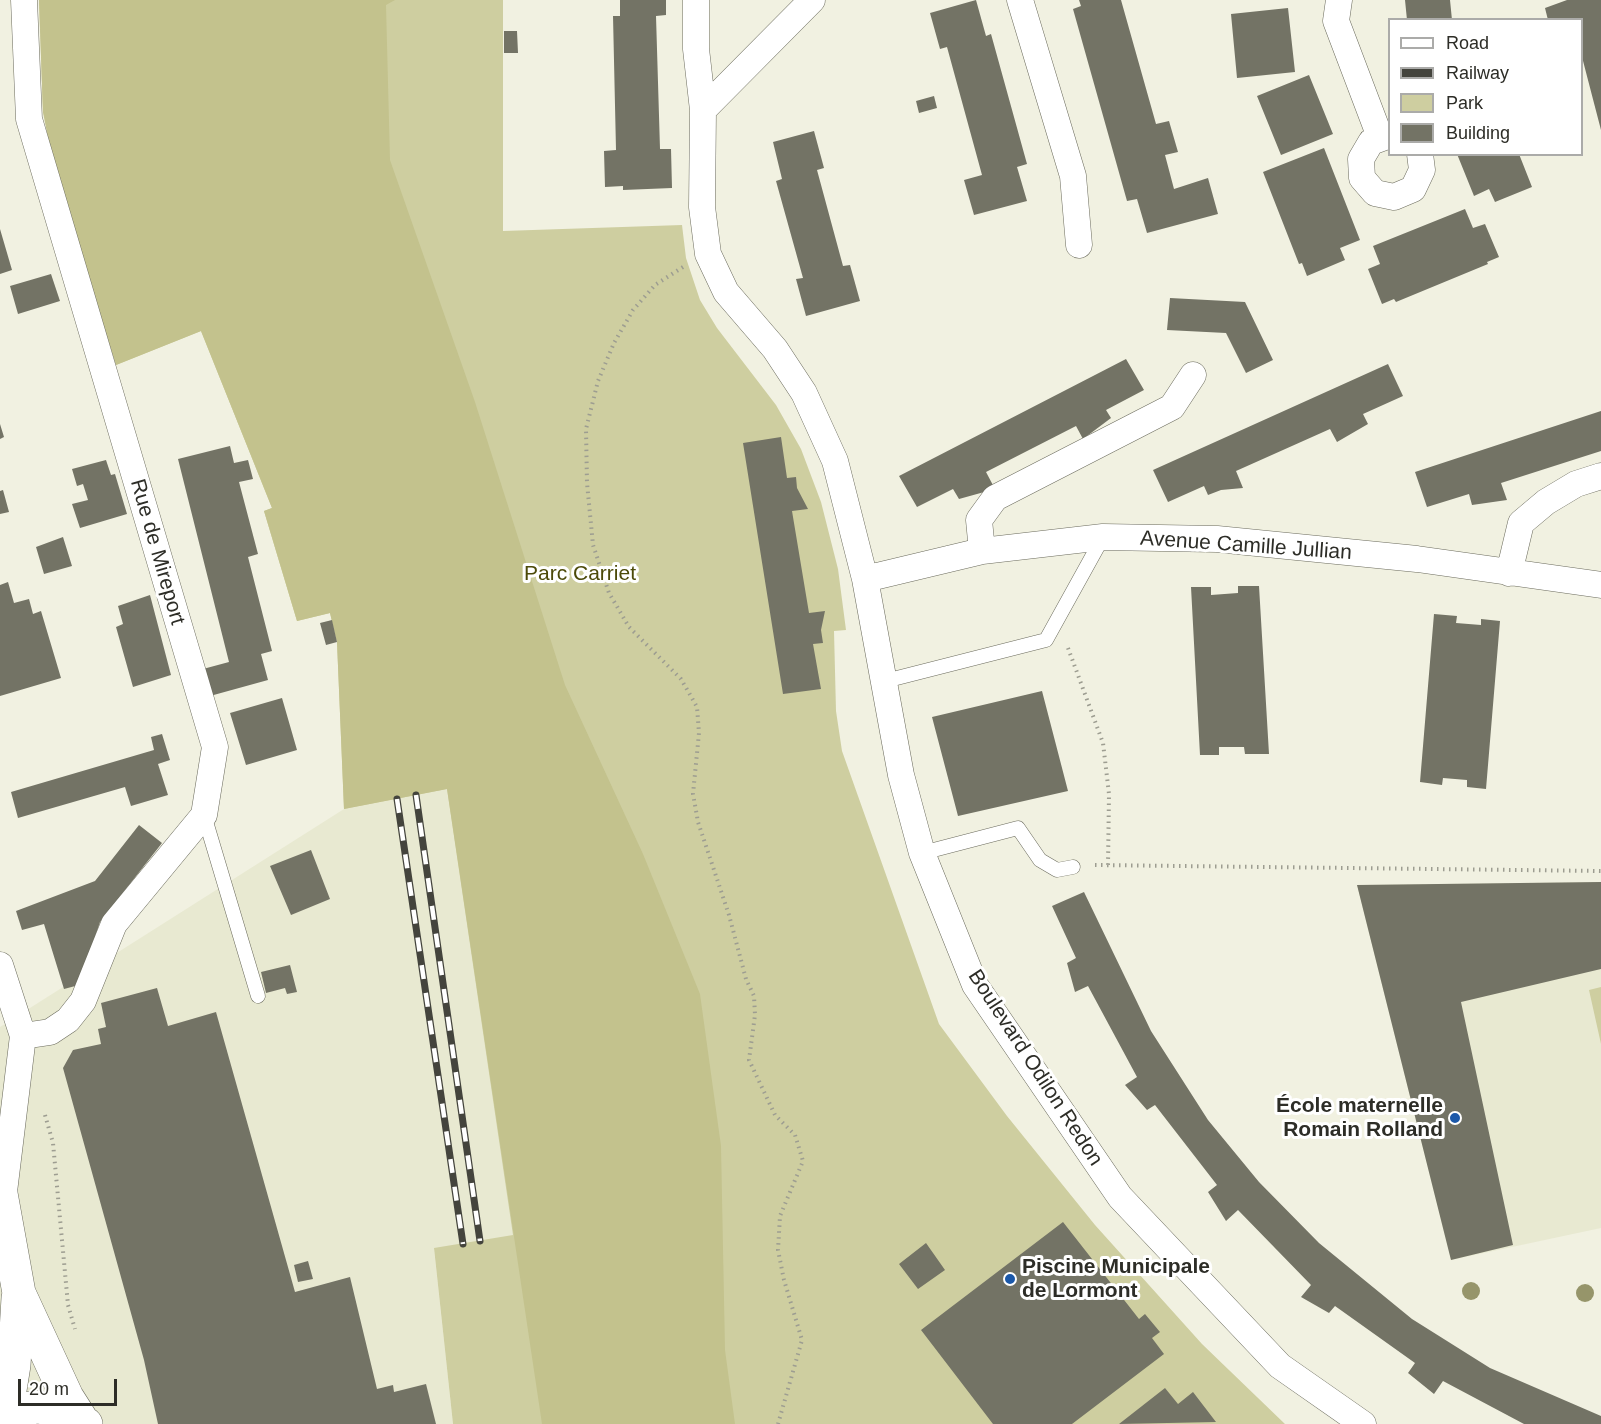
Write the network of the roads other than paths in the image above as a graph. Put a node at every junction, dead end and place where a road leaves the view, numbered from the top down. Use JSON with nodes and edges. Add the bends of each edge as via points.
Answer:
{"nodes":[{"id":1,"x":24,"y":0,"type":"edge"},
{"id":2,"x":696,"y":0,"type":"edge"},
{"id":3,"x":812,"y":0,"type":"edge"},
{"id":4,"x":1020,"y":0,"type":"edge"},
{"id":5,"x":1339,"y":0,"type":"edge"},
{"id":6,"x":703,"y":110,"type":"junction"},
{"id":7,"x":1385,"y":136,"type":"edge"},
{"id":8,"x":1419,"y":156,"type":"edge"},
{"id":9,"x":1079,"y":245,"type":"dead end"},
{"id":10,"x":1192,"y":375,"type":"dead end"},
{"id":11,"x":1601,"y":476,"type":"edge"},
{"id":12,"x":1103,"y":537,"type":"junction"},
{"id":13,"x":982,"y":551,"type":"junction"},
{"id":14,"x":1509,"y":573,"type":"junction"},
{"id":15,"x":866,"y":579,"type":"junction"},
{"id":16,"x":1601,"y":585,"type":"edge"},
{"id":17,"x":885,"y":681,"type":"junction"},
{"id":18,"x":204,"y":815,"type":"junction"},
{"id":19,"x":922,"y":853,"type":"junction"},
{"id":20,"x":1073,"y":867,"type":"road end"},
{"id":21,"x":0,"y":965,"type":"edge"},
{"id":22,"x":258,"y":996,"type":"dead end"},
{"id":23,"x":23,"y":1036,"type":"junction"},
{"id":24,"x":2,"y":1194,"type":"edge"},
{"id":25,"x":19,"y":1293,"type":"junction"},
{"id":26,"x":0,"y":1408,"type":"edge"},
{"id":27,"x":0,"y":1417,"type":"edge"},
{"id":28,"x":84,"y":1422,"type":"edge"},
{"id":29,"x":1363,"y":1424,"type":"edge"}],
"edges":[{"from":1,"to":18,"type":"street","name":"Rue de Mireport","via":[[29,119],[215,747]]},
{"from":2,"to":6,"type":"street","name":"Boulevard Odilon Redon","via":[[696,49]]},
{"from":3,"to":6,"type":"street"},
{"from":4,"to":9,"type":"street","via":[[1074,176]]},
{"from":5,"to":7,"type":"street","via":[[1336,21]]},
{"from":6,"to":15,"type":"street","name":"Boulevard Odilon Redon","via":[[702,207],[708,254],[726,292],[775,349],[804,393],[835,461]]},
{"from":7,"to":8,"type":"street","via":[[1365,149],[1360,169],[1367,187],[1375,193],[1394,197],[1413,189],[1422,170]]},
{"from":10,"to":13,"type":"street","via":[[1172,406],[995,498],[979,520]]},
{"from":11,"to":14,"type":"street","via":[[1576,484],[1521,523]]},
{"from":12,"to":13,"type":"street","name":"Avenue Camille Jullian"},
{"from":12,"to":14,"type":"street","name":"Avenue Camille Jullian","via":[[1217,539]]},
{"from":12,"to":17,"type":"lane","via":[[1046,640]]},
{"from":13,"to":15,"type":"street","name":"Avenue Camille Jullian"},
{"from":14,"to":16,"type":"street","name":"Avenue Camille Jullian"},
{"from":15,"to":17,"type":"street","name":"Boulevard Odilon Redon"},
{"from":17,"to":19,"type":"street","name":"Boulevard Odilon Redon","via":[[901,775]]},
{"from":18,"to":22,"type":"lane"},
{"from":18,"to":23,"type":"street","via":[[114,924],[83,1001],[68,1020],[50,1032]]},
{"from":19,"to":20,"type":"lane","via":[[1018,828],[1040,860],[1057,870]]},
{"from":19,"to":29,"type":"street","name":"Boulevard Odilon Redon","via":[[975,985],[1120,1197],[1280,1366]]},
{"from":21,"to":23,"type":"street"},
{"from":23,"to":24,"type":"street"},
{"from":24,"to":25,"type":"main road"},
{"from":25,"to":26,"type":"main road","via":[[10,1390]]},
{"from":25,"to":28,"type":"main road","via":[[67,1397]]},
{"from":27,"to":28,"type":"main road","via":[[37,1407],[60,1410]]}]}
